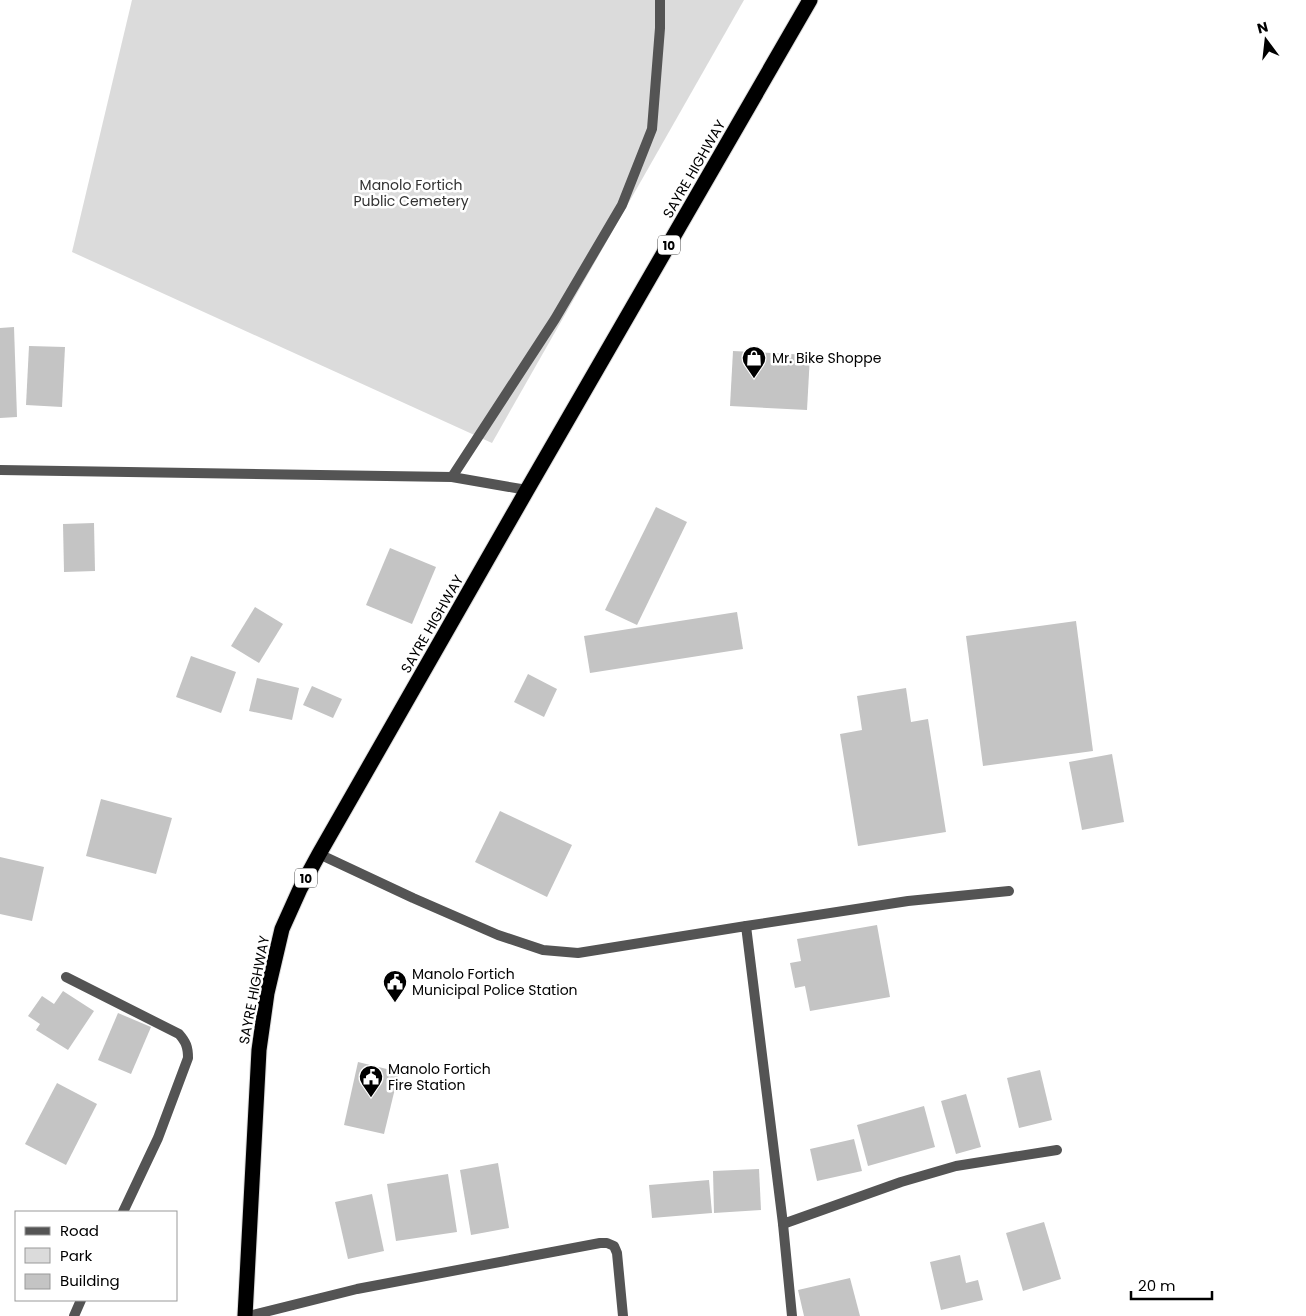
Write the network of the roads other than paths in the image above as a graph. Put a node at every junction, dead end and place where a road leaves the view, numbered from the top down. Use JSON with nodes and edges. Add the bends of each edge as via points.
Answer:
{"nodes":[{"id":1,"x":660,"y":0,"type":"edge"},
{"id":2,"x":810,"y":0,"type":"edge"},
{"id":3,"x":0,"y":470,"type":"edge"},
{"id":4,"x":452,"y":477,"type":"junction"},
{"id":5,"x":527,"y":490,"type":"junction"},
{"id":6,"x":319,"y":854,"type":"junction"},
{"id":7,"x":1009,"y":891,"type":"dead end"},
{"id":8,"x":746,"y":926,"type":"junction"},
{"id":9,"x":66,"y":977,"type":"dead end"},
{"id":10,"x":1057,"y":1150,"type":"dead end"},
{"id":11,"x":123,"y":1211,"type":"edge"},
{"id":12,"x":783,"y":1224,"type":"junction"},
{"id":13,"x":81,"y":1301,"type":"edge"},
{"id":14,"x":74,"y":1316,"type":"edge"},
{"id":15,"x":245,"y":1316,"type":"edge"},
{"id":16,"x":249,"y":1316,"type":"edge"},
{"id":17,"x":623,"y":1316,"type":"edge"},
{"id":18,"x":792,"y":1316,"type":"edge"}],
"edges":[{"from":1,"to":4,"type":"street","via":[[652,129],[622,205],[555,319]]},
{"from":2,"to":5,"type":"highway","name":"SAYRE HIGHWAY","number":"10"},
{"from":3,"to":4,"type":"street"},
{"from":4,"to":5,"type":"street"},
{"from":5,"to":6,"type":"highway","name":"SAYRE HIGHWAY","number":"10"},
{"from":6,"to":8,"type":"street","via":[[498,936],[543,950],[578,953]]},
{"from":6,"to":15,"type":"highway","name":"SAYRE HIGHWAY","number":"10","via":[[282,929],[267,993],[259,1050]]},
{"from":7,"to":8,"type":"street","via":[[908,901]]},
{"from":8,"to":12,"type":"street"},
{"from":9,"to":11,"type":"street","via":[[178,1034],[188,1048],[188,1058],[158,1138]]},
{"from":10,"to":12,"type":"street","via":[[956,1166]]},
{"from":12,"to":18,"type":"street"},
{"from":13,"to":14,"type":"street"},
{"from":16,"to":17,"type":"street","via":[[376,1285],[600,1243],[614,1246],[618,1253]]}]}
